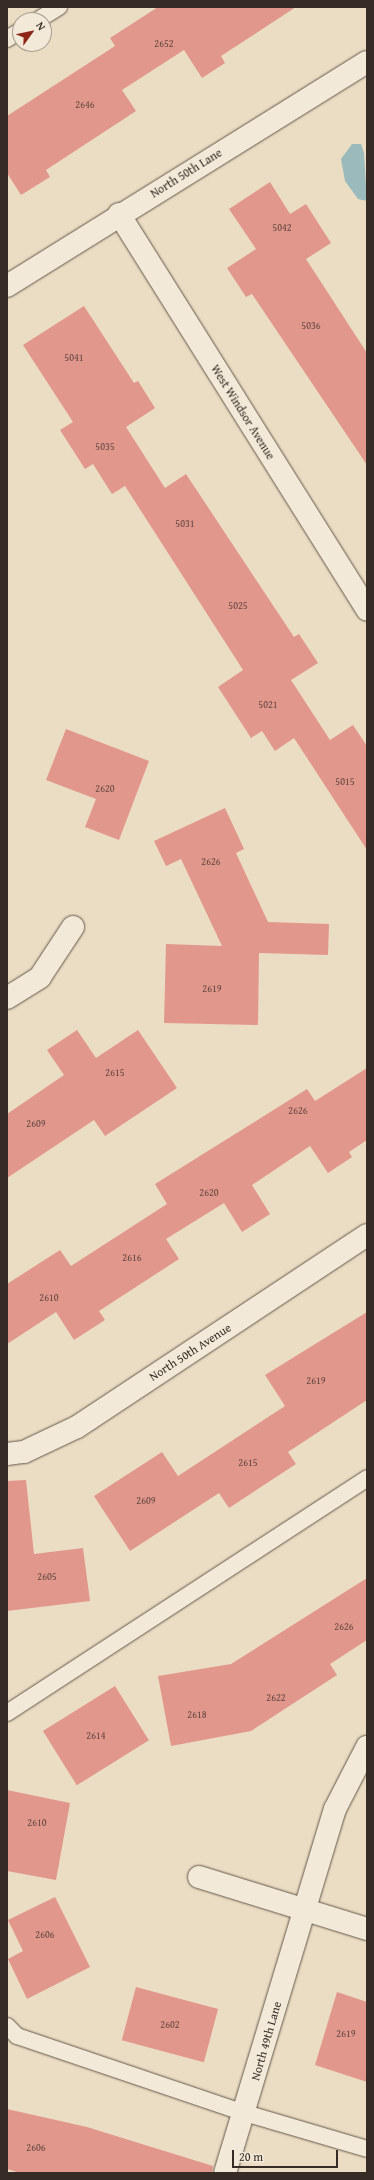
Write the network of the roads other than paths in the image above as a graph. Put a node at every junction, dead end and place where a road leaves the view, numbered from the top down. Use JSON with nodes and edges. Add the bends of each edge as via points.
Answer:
{"nodes":[{"id":1,"x":367,"y":62,"type":"edge"},
{"id":2,"x":119,"y":214,"type":"junction"},
{"id":3,"x":7,"y":286,"type":"edge"},
{"id":4,"x":367,"y":610,"type":"edge"},
{"id":5,"x":73,"y":927,"type":"dead end"},
{"id":6,"x":7,"y":998,"type":"edge"},
{"id":7,"x":367,"y":1235,"type":"edge"},
{"id":8,"x":7,"y":1454,"type":"edge"},
{"id":9,"x":367,"y":1478,"type":"edge"},
{"id":10,"x":7,"y":1714,"type":"edge"},
{"id":11,"x":367,"y":1747,"type":"edge"},
{"id":12,"x":199,"y":1877,"type":"dead end"},
{"id":13,"x":303,"y":1909,"type":"junction"},
{"id":14,"x":367,"y":1928,"type":"edge"},
{"id":15,"x":7,"y":2026,"type":"edge"},
{"id":16,"x":246,"y":2113,"type":"junction"},
{"id":17,"x":367,"y":2149,"type":"edge"},
{"id":18,"x":225,"y":2173,"type":"edge"}],
"edges":[{"from":1,"to":2,"type":"street","name":"North 50th Lane"},
{"from":2,"to":3,"type":"street","name":"North 50th Lane"},
{"from":2,"to":4,"type":"street","name":"West Windsor Avenue"},
{"from":5,"to":6,"type":"street","via":[[40,977]]},
{"from":7,"to":8,"type":"street","name":"North 50th Avenue","via":[[77,1427],[24,1452]]},
{"from":9,"to":10,"type":"lane"},
{"from":11,"to":13,"type":"street","name":"North 49th Lane","via":[[335,1809]]},
{"from":12,"to":13,"type":"street"},
{"from":13,"to":14,"type":"street"},
{"from":13,"to":16,"type":"street","name":"North 49th Lane"},
{"from":15,"to":16,"type":"lane","via":[[17,2036]]},
{"from":16,"to":17,"type":"lane"},
{"from":16,"to":18,"type":"street","name":"North 49th Lane"}]}
